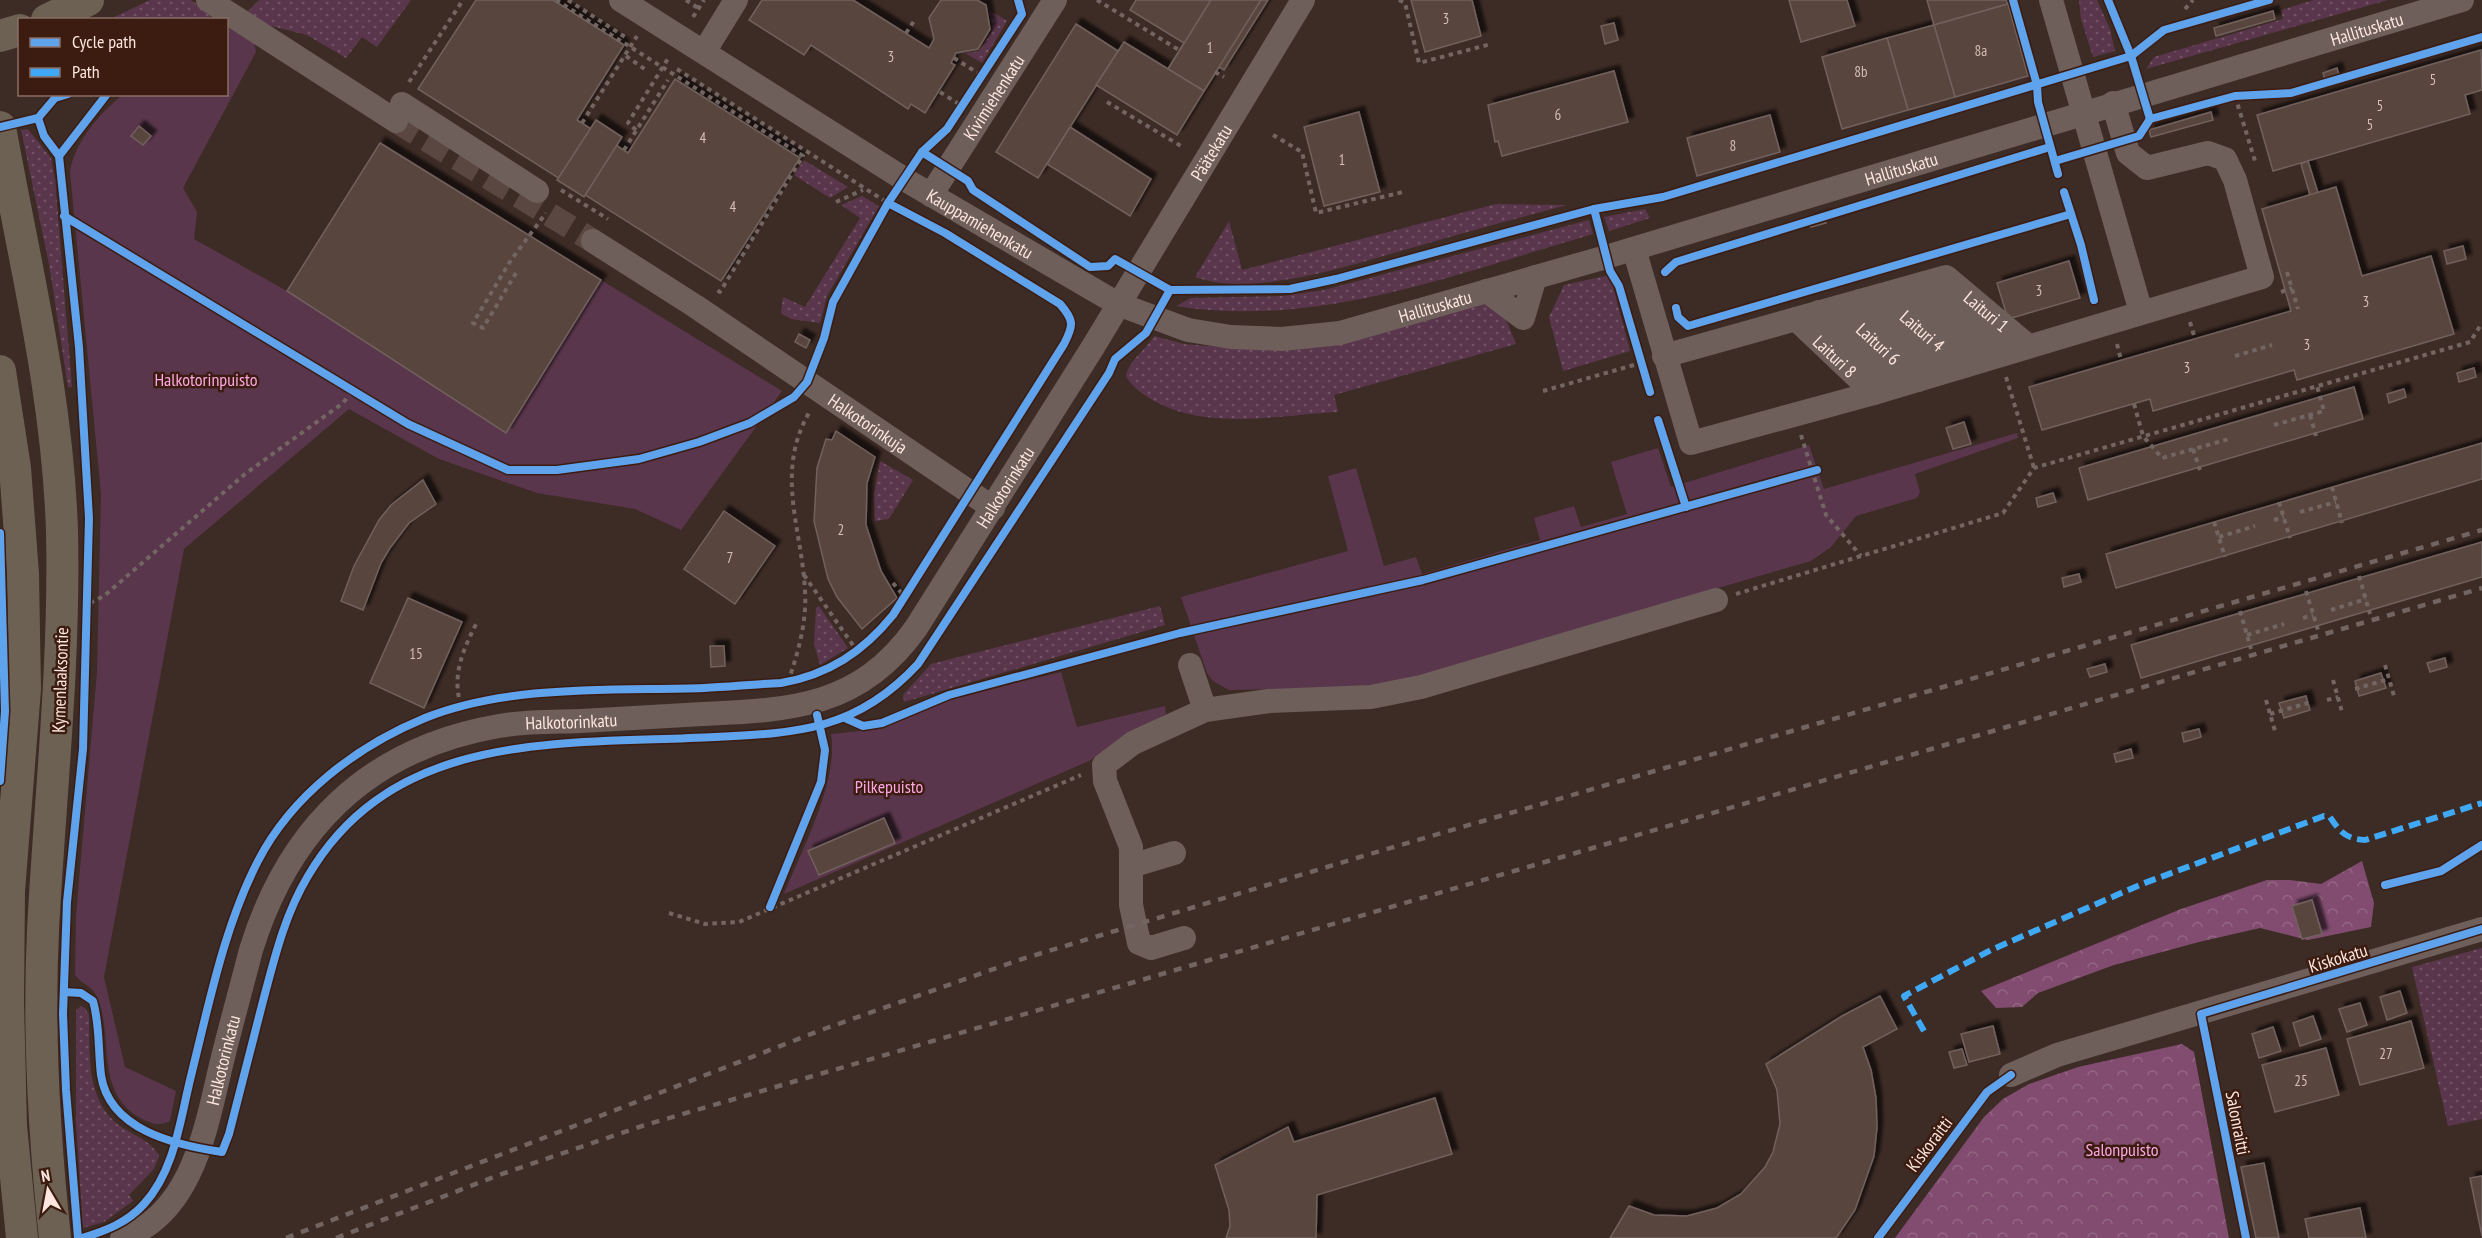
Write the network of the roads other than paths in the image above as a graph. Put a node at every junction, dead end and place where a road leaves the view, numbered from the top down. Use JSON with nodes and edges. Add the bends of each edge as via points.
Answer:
{"nodes":[{"id":1,"x":88,"y":0,"type":"edge"},
{"id":2,"x":208,"y":0,"type":"edge"},
{"id":3,"x":621,"y":0,"type":"edge"},
{"id":4,"x":736,"y":0,"type":"edge"},
{"id":5,"x":1055,"y":0,"type":"edge"},
{"id":6,"x":1303,"y":0,"type":"edge"},
{"id":7,"x":2051,"y":0,"type":"edge"},
{"id":8,"x":2462,"y":0,"type":"edge"},
{"id":9,"x":51,"y":18,"type":"edge"},
{"id":10,"x":18,"y":31,"type":"edge"},
{"id":11,"x":0,"y":36,"type":"edge"},
{"id":12,"x":704,"y":52,"type":"junction"},
{"id":13,"x":2113,"y":104,"type":"junction"},
{"id":14,"x":2084,"y":112,"type":"junction"},
{"id":15,"x":0,"y":127,"type":"edge"},
{"id":16,"x":545,"y":188,"type":"road end"},
{"id":17,"x":931,"y":195,"type":"junction"},
{"id":18,"x":593,"y":241,"type":"tunnel mouth"},
{"id":19,"x":1634,"y":249,"type":"junction"},
{"id":20,"x":1535,"y":277,"type":"junction"},
{"id":21,"x":1925,"y":283,"type":"junction"},
{"id":22,"x":1487,"y":291,"type":"junction"},
{"id":23,"x":1118,"y":304,"type":"junction"},
{"id":24,"x":1839,"y":307,"type":"junction"},
{"id":25,"x":2141,"y":312,"type":"junction"},
{"id":26,"x":1340,"y":333,"type":"joint"},
{"id":27,"x":1664,"y":356,"type":"junction"},
{"id":28,"x":0,"y":370,"type":"edge"},
{"id":29,"x":1959,"y":370,"type":"junction"},
{"id":30,"x":993,"y":508,"type":"junction"},
{"id":31,"x":1716,"y":600,"type":"road end"},
{"id":32,"x":1190,"y":665,"type":"dead end"},
{"id":33,"x":1205,"y":710,"type":"junction"},
{"id":34,"x":1174,"y":853,"type":"dead end"},
{"id":35,"x":1131,"y":866,"type":"junction"},
{"id":36,"x":2482,"y":929,"type":"edge"},
{"id":37,"x":1184,"y":938,"type":"dead end"},
{"id":38,"x":2011,"y":1075,"type":"dead end"},
{"id":39,"x":22,"y":1238,"type":"edge"},
{"id":40,"x":55,"y":1238,"type":"edge"},
{"id":41,"x":122,"y":1238,"type":"edge"}],
"edges":[{"from":1,"to":9,"type":"main road"},
{"from":2,"to":16,"type":"street","via":[[401,104]]},
{"from":3,"to":12,"type":"street","name":"Kauppamiehenkatu"},
{"from":4,"to":12,"type":"street"},
{"from":5,"to":17,"type":"street","name":"Kivimiehenkatu"},
{"from":6,"to":23,"type":"street","name":"Päätekatu"},
{"from":7,"to":14,"type":"street"},
{"from":8,"to":13,"type":"street","name":"Hallituskatu"},
{"from":10,"to":11,"type":"main road"},
{"from":12,"to":17,"type":"street","name":"Kauppamiehenkatu"},
{"from":13,"to":14,"type":"street","name":"Hallituskatu"},
{"from":13,"to":25,"type":"street","via":[[2128,153],[2147,168],[2208,153],[2225,159],[2235,180],[2262,277]]},
{"from":14,"to":19,"type":"street","name":"Hallituskatu"},
{"from":14,"to":25,"type":"street"},
{"from":15,"to":40,"type":"main road","name":"Kymenlaaksontie","via":[[54,423],[61,512],[60,666],[41,1006],[46,1147]]},
{"from":17,"to":23,"type":"street","name":"Kauppamiehenkatu"},
{"from":18,"to":30,"type":"street","name":"Halkotorinkuja"},
{"from":19,"to":20,"type":"street","name":"Hallituskatu"},
{"from":19,"to":27,"type":"street"},
{"from":20,"to":22,"type":"street","name":"Hallituskatu"},
{"from":20,"to":22,"type":"street","via":[[1523,318]]},
{"from":21,"to":24,"type":"street"},
{"from":21,"to":29,"type":"street","name":"Laituri 1"},
{"from":21,"to":29,"type":"street"},
{"from":22,"to":26,"type":"street","name":"Hallituskatu"},
{"from":23,"to":26,"type":"street","name":"Kauppamiehenkatu","via":[[1188,330],[1231,338],[1282,339]]},
{"from":23,"to":30,"type":"street","name":"Halkotorinkatu"},
{"from":24,"to":27,"type":"street"},
{"from":24,"to":29,"type":"street","name":"Laituri 8"},
{"from":24,"to":29,"type":"street","name":"Laituri 4"},
{"from":24,"to":29,"type":"street","name":"Laituri 6"},
{"from":25,"to":29,"type":"street"},
{"from":27,"to":29,"type":"street","via":[[1691,443]]},
{"from":28,"to":39,"type":"main road","name":"Kymenlaaksontie","via":[[15,468],[26,689],[9,891],[8,1003],[11,1126]]},
{"from":30,"to":41,"type":"street","name":"Halkotorinkatu","via":[[905,644],[874,673],[836,696],[792,708],[523,723],[476,730],[406,756],[340,800],[300,843],[269,898],[251,950],[194,1162],[172,1200],[157,1216]]},
{"from":31,"to":33,"type":"street","via":[[1421,687],[1371,697],[1269,701]]},
{"from":32,"to":33,"type":"street"},
{"from":33,"to":35,"type":"street","via":[[1133,743],[1104,765],[1105,781],[1131,847]]},
{"from":34,"to":35,"type":"street"},
{"from":35,"to":37,"type":"street","via":[[1131,915],[1139,943],[1151,948]]},
{"from":36,"to":38,"type":"street","name":"Kiskokatu","via":[[2057,1055]]}]}
